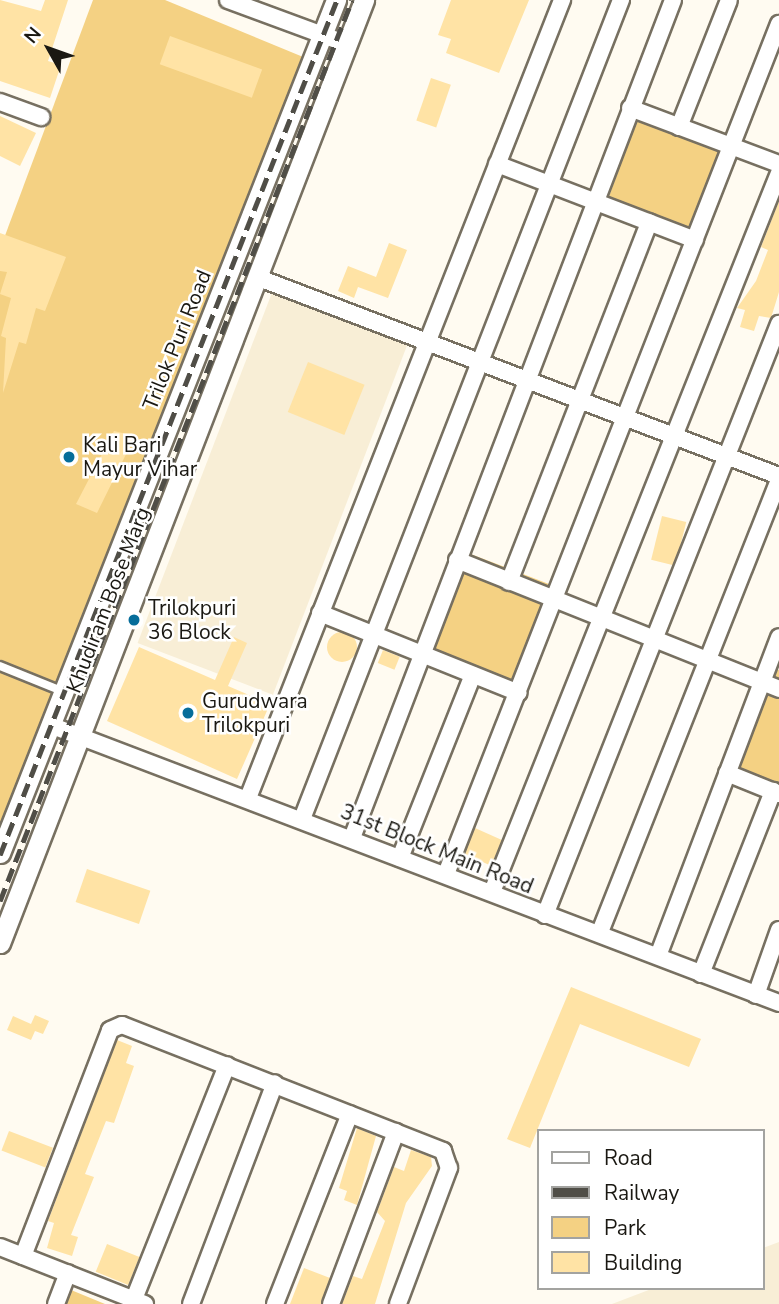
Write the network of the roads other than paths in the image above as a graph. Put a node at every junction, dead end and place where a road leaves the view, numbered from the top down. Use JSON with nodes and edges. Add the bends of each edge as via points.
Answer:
{"nodes":[{"id":1,"x":228,"y":0,"type":"edge"},
{"id":2,"x":336,"y":0,"type":"edge"},
{"id":3,"x":364,"y":0,"type":"edge"},
{"id":4,"x":562,"y":0,"type":"edge"},
{"id":5,"x":621,"y":0,"type":"edge"},
{"id":6,"x":673,"y":0,"type":"edge"},
{"id":7,"x":730,"y":0,"type":"edge"},
{"id":8,"x":779,"y":24,"type":"edge"},
{"id":9,"x":322,"y":35,"type":"junction"},
{"id":10,"x":347,"y":44,"type":"junction"},
{"id":11,"x":0,"y":102,"type":"edge"},
{"id":12,"x":631,"y":108,"type":"junction"},
{"id":13,"x":41,"y":117,"type":"dead end"},
{"id":14,"x":679,"y":127,"type":"junction"},
{"id":15,"x":730,"y":146,"type":"junction"},
{"id":16,"x":497,"y":164,"type":"junction"},
{"id":17,"x":779,"y":164,"type":"edge"},
{"id":18,"x":779,"y":173,"type":"edge"},
{"id":19,"x":550,"y":184,"type":"junction"},
{"id":20,"x":596,"y":201,"type":"junction"},
{"id":21,"x":649,"y":222,"type":"junction"},
{"id":22,"x":695,"y":240,"type":"junction"},
{"id":23,"x":259,"y":278,"type":"junction"},
{"id":24,"x":779,"y":324,"type":"edge"},
{"id":25,"x":425,"y":341,"type":"junction"},
{"id":26,"x":479,"y":361,"type":"junction"},
{"id":27,"x":526,"y":379,"type":"junction"},
{"id":28,"x":580,"y":401,"type":"junction"},
{"id":29,"x":624,"y":418,"type":"junction"},
{"id":30,"x":673,"y":437,"type":"junction"},
{"id":31,"x":726,"y":457,"type":"junction"},
{"id":32,"x":779,"y":477,"type":"edge"},
{"id":33,"x":457,"y":560,"type":"junction"},
{"id":34,"x":509,"y":582,"type":"junction"},
{"id":35,"x":555,"y":600,"type":"junction"},
{"id":36,"x":320,"y":613,"type":"junction"},
{"id":37,"x":599,"y":618,"type":"junction"},
{"id":38,"x":375,"y":635,"type":"junction"},
{"id":39,"x":779,"y":637,"type":"edge"},
{"id":40,"x":656,"y":640,"type":"junction"},
{"id":41,"x":422,"y":653,"type":"junction"},
{"id":42,"x":707,"y":661,"type":"junction"},
{"id":43,"x":0,"y":666,"type":"edge"},
{"id":44,"x":473,"y":674,"type":"junction"},
{"id":45,"x":762,"y":682,"type":"junction"},
{"id":46,"x":779,"y":689,"type":"edge"},
{"id":47,"x":63,"y":692,"type":"junction"},
{"id":48,"x":519,"y":693,"type":"junction"},
{"id":49,"x":50,"y":725,"type":"junction"},
{"id":50,"x":79,"y":734,"type":"junction"},
{"id":51,"x":727,"y":773,"type":"junction"},
{"id":52,"x":776,"y":793,"type":"edge"},
{"id":53,"x":248,"y":798,"type":"junction"},
{"id":54,"x":302,"y":819,"type":"junction"},
{"id":55,"x":352,"y":838,"type":"junction"},
{"id":56,"x":0,"y":853,"type":"edge"},
{"id":57,"x":400,"y":858,"type":"junction"},
{"id":58,"x":446,"y":874,"type":"junction"},
{"id":59,"x":492,"y":892,"type":"junction"},
{"id":60,"x":545,"y":915,"type":"junction"},
{"id":61,"x":779,"y":930,"type":"edge"},
{"id":62,"x":600,"y":932,"type":"junction"},
{"id":63,"x":0,"y":943,"type":"edge"},
{"id":64,"x":658,"y":956,"type":"junction"},
{"id":65,"x":701,"y":974,"type":"junction"},
{"id":66,"x":756,"y":995,"type":"junction"},
{"id":67,"x":779,"y":1003,"type":"edge"},
{"id":68,"x":227,"y":1065,"type":"junction"},
{"id":69,"x":275,"y":1083,"type":"junction"},
{"id":70,"x":350,"y":1114,"type":"junction"},
{"id":71,"x":396,"y":1132,"type":"junction"},
{"id":72,"x":0,"y":1247,"type":"edge"},
{"id":73,"x":23,"y":1256,"type":"junction"},
{"id":74,"x":68,"y":1273,"type":"junction"},
{"id":75,"x":137,"y":1303,"type":"edge"},
{"id":76,"x":56,"y":1304,"type":"edge"},
{"id":77,"x":191,"y":1304,"type":"edge"},
{"id":78,"x":275,"y":1304,"type":"edge"},
{"id":79,"x":331,"y":1304,"type":"edge"},
{"id":80,"x":398,"y":1304,"type":"edge"}],
"edges":[{"from":1,"to":9,"type":"street"},
{"from":2,"to":9,"type":"street","name":"Trilok Puri Road"},
{"from":3,"to":10,"type":"street","name":"Khudiram Bose Marg"},
{"from":4,"to":16,"type":"street"},
{"from":5,"to":19,"type":"street"},
{"from":6,"to":12,"type":"street"},
{"from":7,"to":14,"type":"street"},
{"from":8,"to":15,"type":"street"},
{"from":9,"to":10,"type":"street"},
{"from":9,"to":47,"type":"street","name":"Trilok Puri Road"},
{"from":10,"to":23,"type":"street","name":"Khudiram Bose Marg"},
{"from":11,"to":13,"type":"street"},
{"from":12,"to":14,"type":"street"},
{"from":12,"to":20,"type":"street"},
{"from":14,"to":15,"type":"street"},
{"from":15,"to":17,"type":"street"},
{"from":15,"to":22,"type":"street"},
{"from":16,"to":19,"type":"street"},
{"from":16,"to":25,"type":"street"},
{"from":18,"to":30,"type":"street"},
{"from":19,"to":20,"type":"street"},
{"from":19,"to":26,"type":"street"},
{"from":20,"to":21,"type":"street"},
{"from":20,"to":27,"type":"street"},
{"from":21,"to":22,"type":"street"},
{"from":21,"to":28,"type":"street"},
{"from":22,"to":29,"type":"street"},
{"from":23,"to":25,"type":"street"},
{"from":23,"to":50,"type":"street","name":"Khudiram Bose Marg"},
{"from":24,"to":31,"type":"street"},
{"from":25,"to":26,"type":"street"},
{"from":25,"to":36,"type":"street"},
{"from":26,"to":27,"type":"street"},
{"from":26,"to":38,"type":"street"},
{"from":27,"to":28,"type":"street"},
{"from":27,"to":33,"type":"street"},
{"from":28,"to":29,"type":"street"},
{"from":28,"to":34,"type":"street"},
{"from":29,"to":30,"type":"street"},
{"from":29,"to":35,"type":"street"},
{"from":30,"to":31,"type":"street"},
{"from":30,"to":37,"type":"street"},
{"from":31,"to":32,"type":"street"},
{"from":31,"to":40,"type":"street"},
{"from":32,"to":42,"type":"street"},
{"from":33,"to":34,"type":"street"},
{"from":33,"to":41,"type":"street"},
{"from":34,"to":35,"type":"street"},
{"from":35,"to":37,"type":"street"},
{"from":35,"to":48,"type":"street"},
{"from":36,"to":38,"type":"street"},
{"from":36,"to":53,"type":"street"},
{"from":37,"to":40,"type":"street"},
{"from":37,"to":59,"type":"street"},
{"from":38,"to":41,"type":"street"},
{"from":38,"to":54,"type":"street"},
{"from":39,"to":45,"type":"street"},
{"from":40,"to":42,"type":"street"},
{"from":40,"to":60,"type":"street"},
{"from":41,"to":44,"type":"street"},
{"from":41,"to":55,"type":"street"},
{"from":42,"to":45,"type":"street"},
{"from":42,"to":62,"type":"street"},
{"from":43,"to":47,"type":"lane"},
{"from":44,"to":48,"type":"street"},
{"from":44,"to":57,"type":"street"},
{"from":45,"to":46,"type":"street"},
{"from":45,"to":51,"type":"street"},
{"from":47,"to":49,"type":"street","name":"Trilok Puri Road"},
{"from":48,"to":58,"type":"street"},
{"from":49,"to":50,"type":"street","name":"31st Block Main Road"},
{"from":49,"to":56,"type":"street","name":"Trilok Puri Road"},
{"from":50,"to":53,"type":"street","name":"31st Block Main Road"},
{"from":50,"to":63,"type":"street","name":"Khudiram Bose Marg"},
{"from":51,"to":52,"type":"street"},
{"from":51,"to":64,"type":"street"},
{"from":52,"to":65,"type":"street"},
{"from":53,"to":54,"type":"street","name":"31st Block Main Road"},
{"from":54,"to":55,"type":"street","name":"31st Block Main Road"},
{"from":55,"to":57,"type":"street","name":"31st Block Main Road"},
{"from":57,"to":58,"type":"street","name":"31st Block Main Road"},
{"from":58,"to":59,"type":"street","name":"31st Block Main Road"},
{"from":59,"to":60,"type":"street","name":"31st Block Main Road"},
{"from":60,"to":62,"type":"street","name":"31st Block Main Road"},
{"from":61,"to":66,"type":"street"},
{"from":62,"to":64,"type":"street","name":"31st Block Main Road"},
{"from":64,"to":65,"type":"street","name":"31st Block Main Road"},
{"from":65,"to":66,"type":"street","name":"31st Block Main Road"},
{"from":66,"to":67,"type":"street","name":"31st Block Main Road"},
{"from":68,"to":69,"type":"street"},
{"from":68,"to":73,"type":"street","via":[[113,1026]]},
{"from":68,"to":75,"type":"street"},
{"from":69,"to":70,"type":"street"},
{"from":69,"to":77,"type":"street"},
{"from":70,"to":71,"type":"street"},
{"from":70,"to":78,"type":"street"},
{"from":71,"to":79,"type":"street"},
{"from":71,"to":80,"type":"street","via":[[443,1151],[449,1163]]},
{"from":72,"to":73,"type":"street"},
{"from":73,"to":74,"type":"street"},
{"from":74,"to":75,"type":"street"},
{"from":74,"to":76,"type":"street"}]}
